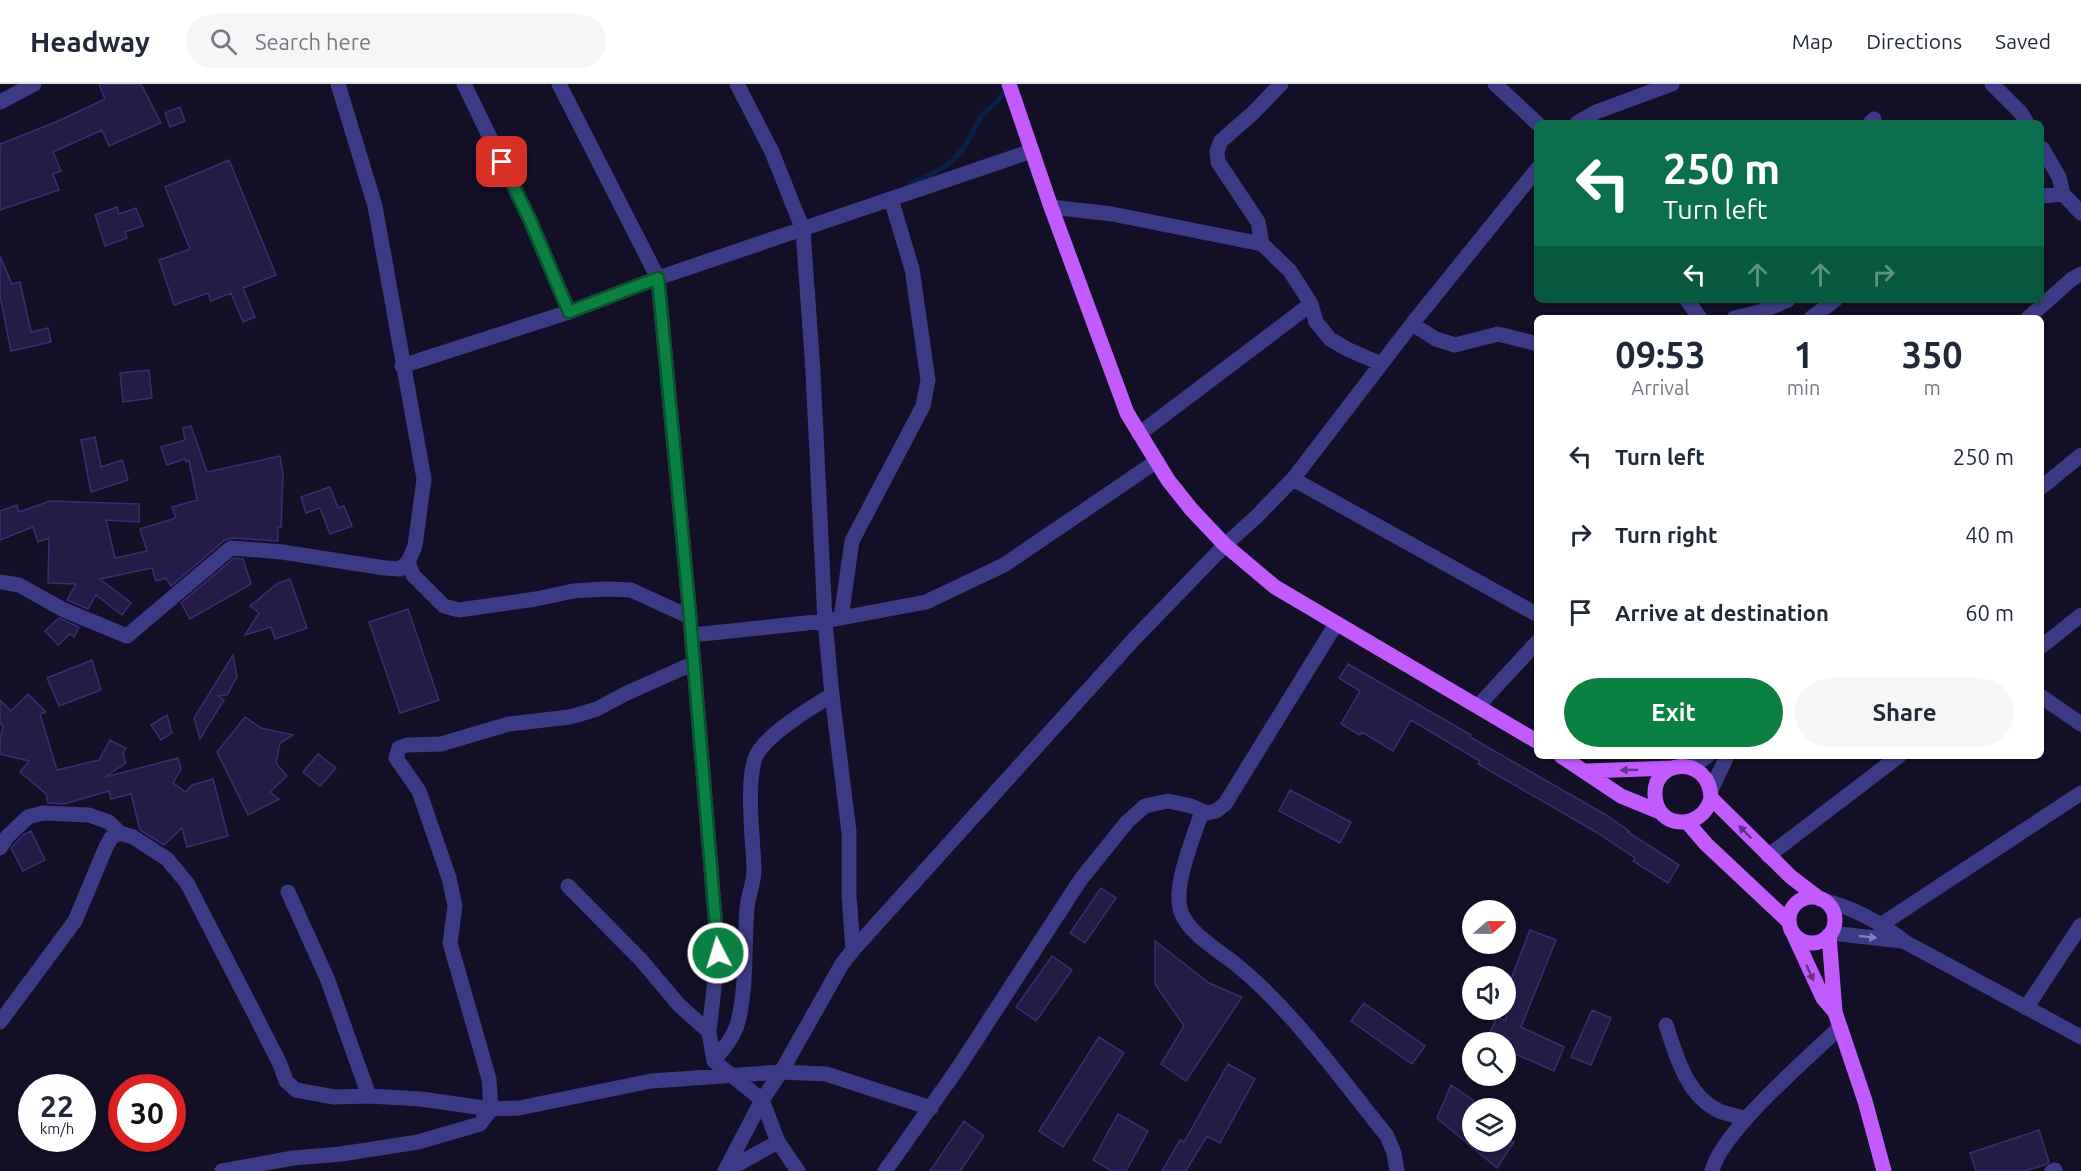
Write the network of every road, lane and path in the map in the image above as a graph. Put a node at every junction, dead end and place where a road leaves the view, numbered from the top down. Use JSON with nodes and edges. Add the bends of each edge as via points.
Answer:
{"nodes":[{"id":1,"x":34,"y":84,"type":"edge"},
{"id":2,"x":338,"y":84,"type":"edge"},
{"id":3,"x":464,"y":84,"type":"edge"},
{"id":4,"x":559,"y":84,"type":"edge"},
{"id":5,"x":737,"y":84,"type":"edge"},
{"id":6,"x":1009,"y":84,"type":"edge"},
{"id":7,"x":1281,"y":84,"type":"edge"},
{"id":8,"x":1495,"y":84,"type":"edge"},
{"id":9,"x":1672,"y":84,"type":"edge"},
{"id":10,"x":1992,"y":84,"type":"edge"},
{"id":11,"x":0,"y":102,"type":"edge"},
{"id":12,"x":1534,"y":120,"type":"edge"},
{"id":13,"x":1582,"y":120,"type":"edge"},
{"id":14,"x":2025,"y":120,"type":"edge"},
{"id":15,"x":1032,"y":151,"type":"junction"},
{"id":16,"x":2044,"y":151,"type":"edge"},
{"id":17,"x":1534,"y":173,"type":"edge"},
{"id":18,"x":2063,"y":194,"type":"junction"},
{"id":19,"x":2044,"y":196,"type":"edge"},
{"id":20,"x":891,"y":200,"type":"junction"},
{"id":21,"x":1051,"y":207,"type":"junction"},
{"id":22,"x":2081,"y":213,"type":"edge"},
{"id":23,"x":803,"y":230,"type":"junction"},
{"id":24,"x":1262,"y":244,"type":"junction"},
{"id":25,"x":2081,"y":274,"type":"edge"},
{"id":26,"x":658,"y":278,"type":"junction"},
{"id":27,"x":1781,"y":303,"type":"edge"},
{"id":28,"x":1831,"y":303,"type":"edge"},
{"id":29,"x":1311,"y":304,"type":"junction"},
{"id":30,"x":569,"y":312,"type":"junction"},
{"id":31,"x":1748,"y":315,"type":"edge"},
{"id":32,"x":1815,"y":315,"type":"edge"},
{"id":33,"x":2031,"y":315,"type":"edge"},
{"id":34,"x":1412,"y":324,"type":"junction"},
{"id":35,"x":1534,"y":343,"type":"edge"},
{"id":36,"x":1381,"y":364,"type":"junction"},
{"id":37,"x":402,"y":366,"type":"junction"},
{"id":38,"x":1139,"y":434,"type":"junction"},
{"id":39,"x":2081,"y":454,"type":"edge"},
{"id":40,"x":1157,"y":461,"type":"junction"},
{"id":41,"x":1293,"y":479,"type":"junction"},
{"id":42,"x":2044,"y":485,"type":"edge"},
{"id":43,"x":1225,"y":545,"type":"junction"},
{"id":44,"x":408,"y":562,"type":"junction"},
{"id":45,"x":0,"y":582,"type":"edge"},
{"id":46,"x":1534,"y":613,"type":"edge"},
{"id":47,"x":2081,"y":615,"type":"edge"},
{"id":48,"x":690,"y":617,"type":"junction"},
{"id":49,"x":841,"y":618,"type":"junction"},
{"id":50,"x":825,"y":621,"type":"junction"},
{"id":51,"x":1335,"y":624,"type":"junction"},
{"id":52,"x":692,"y":635,"type":"junction"},
{"id":53,"x":2044,"y":644,"type":"edge"},
{"id":54,"x":1534,"y":646,"type":"edge"},
{"id":55,"x":694,"y":663,"type":"junction"},
{"id":56,"x":832,"y":695,"type":"junction"},
{"id":57,"x":2044,"y":698,"type":"edge"},
{"id":58,"x":1478,"y":706,"type":"junction"},
{"id":59,"x":2081,"y":724,"type":"edge"},
{"id":60,"x":1534,"y":740,"type":"edge"},
{"id":61,"x":1566,"y":759,"type":"edge"},
{"id":62,"x":1703,"y":759,"type":"edge"},
{"id":63,"x":1726,"y":759,"type":"edge"},
{"id":64,"x":1895,"y":759,"type":"edge"},
{"id":65,"x":1691,"y":767,"type":"junction"},
{"id":66,"x":1672,"y":768,"type":"junction"},
{"id":67,"x":1586,"y":771,"type":"junction"},
{"id":68,"x":2081,"y":793,"type":"edge"},
{"id":69,"x":1711,"y":794,"type":"junction"},
{"id":70,"x":1202,"y":811,"type":"junction"},
{"id":71,"x":1660,"y":812,"type":"junction"},
{"id":72,"x":1687,"y":822,"type":"junction"},
{"id":73,"x":120,"y":833,"type":"junction"},
{"id":74,"x":0,"y":848,"type":"edge"},
{"id":75,"x":1768,"y":856,"type":"junction"},
{"id":76,"x":568,"y":886,"type":"dead end"},
{"id":77,"x":288,"y":892,"type":"dead end"},
{"id":78,"x":1822,"y":900,"type":"junction"},
{"id":79,"x":1882,"y":924,"type":"junction"},
{"id":80,"x":2081,"y":925,"type":"edge"},
{"id":81,"x":1790,"y":926,"type":"junction"},
{"id":82,"x":1830,"y":934,"type":"junction"},
{"id":83,"x":1905,"y":942,"type":"junction"},
{"id":84,"x":853,"y":950,"type":"junction"},
{"id":85,"x":2026,"y":1008,"type":"junction"},
{"id":86,"x":1835,"y":1012,"type":"junction"},
{"id":87,"x":0,"y":1022,"type":"edge"},
{"id":88,"x":1666,"y":1025,"type":"dead end"},
{"id":89,"x":1839,"y":1028,"type":"junction"},
{"id":90,"x":709,"y":1032,"type":"junction"},
{"id":91,"x":2081,"y":1037,"type":"edge"},
{"id":92,"x":714,"y":1061,"type":"junction"},
{"id":93,"x":781,"y":1071,"type":"junction"},
{"id":94,"x":729,"y":1075,"type":"junction"},
{"id":95,"x":369,"y":1096,"type":"junction"},
{"id":96,"x":762,"y":1100,"type":"junction"},
{"id":97,"x":931,"y":1108,"type":"junction"},
{"id":98,"x":491,"y":1109,"type":"junction"},
{"id":99,"x":1746,"y":1119,"type":"junction"},
{"id":100,"x":778,"y":1142,"type":"junction"},
{"id":101,"x":222,"y":1171,"type":"edge"},
{"id":102,"x":725,"y":1171,"type":"edge"},
{"id":103,"x":798,"y":1171,"type":"edge"},
{"id":104,"x":885,"y":1171,"type":"edge"},
{"id":105,"x":1396,"y":1171,"type":"edge"},
{"id":106,"x":1712,"y":1171,"type":"edge"},
{"id":107,"x":1884,"y":1171,"type":"edge"}],
"edges":[{"from":1,"to":11,"type":"street"},
{"from":2,"to":37,"type":"street","via":[[375,206]]},
{"from":3,"to":30,"type":"street","via":[[530,220]]},
{"from":4,"to":26,"type":"street"},
{"from":5,"to":23,"type":"street"},
{"from":6,"to":15,"type":"main road"},
{"from":7,"to":24,"type":"street","via":[[1221,141],[1217,151],[1218,162],[1258,222]]},
{"from":8,"to":12,"type":"street"},
{"from":9,"to":13,"type":"street"},
{"from":10,"to":14,"type":"street"},
{"from":15,"to":20,"type":"street"},
{"from":15,"to":21,"type":"main road"},
{"from":16,"to":18,"type":"street","via":[[2059,177]]},
{"from":17,"to":34,"type":"street"},
{"from":18,"to":19,"type":"street"},
{"from":18,"to":22,"type":"street"},
{"from":20,"to":23,"type":"street"},
{"from":20,"to":49,"type":"street","via":[[912,269],[928,381],[923,406],[852,541]]},
{"from":21,"to":24,"type":"street","via":[[1112,214]]},
{"from":21,"to":38,"type":"main road","via":[[1127,413]]},
{"from":23,"to":26,"type":"street"},
{"from":23,"to":50,"type":"street"},
{"from":24,"to":29,"type":"street","via":[[1290,271]]},
{"from":25,"to":33,"type":"street"},
{"from":26,"to":30,"type":"street"},
{"from":26,"to":48,"type":"street"},
{"from":27,"to":31,"type":"street"},
{"from":28,"to":32,"type":"street"},
{"from":29,"to":36,"type":"street","via":[[1316,322],[1330,339]]},
{"from":29,"to":38,"type":"street"},
{"from":30,"to":37,"type":"street"},
{"from":34,"to":35,"type":"street","via":[[1455,345],[1498,334]]},
{"from":34,"to":36,"type":"street"},
{"from":36,"to":41,"type":"street"},
{"from":37,"to":44,"type":"street","via":[[424,479],[415,546]]},
{"from":38,"to":40,"type":"main road"},
{"from":39,"to":42,"type":"street"},
{"from":40,"to":43,"type":"main road","via":[[1191,509]]},
{"from":40,"to":49,"type":"street","via":[[1004,565],[926,602]]},
{"from":41,"to":43,"type":"street"},
{"from":41,"to":46,"type":"street"},
{"from":43,"to":51,"type":"main road","via":[[1275,587]]},
{"from":43,"to":84,"type":"street","via":[[1135,638]]},
{"from":44,"to":45,"type":"street","via":[[400,568],[385,568],[231,548],[127,636],[64,610],[19,585]]},
{"from":44,"to":48,"type":"street","via":[[414,575],[444,606],[459,610],[607,589],[631,590]]},
{"from":47,"to":53,"type":"street"},
{"from":48,"to":52,"type":"street"},
{"from":49,"to":50,"type":"street"},
{"from":50,"to":52,"type":"street"},
{"from":50,"to":56,"type":"street"},
{"from":51,"to":58,"type":"main road"},
{"from":51,"to":70,"type":"street","via":[[1225,804],[1216,811]]},
{"from":52,"to":55,"type":"street"},
{"from":54,"to":58,"type":"street"},
{"from":55,"to":90,"type":"street","via":[[718,953]]},
{"from":55,"to":98,"type":"street","via":[[597,709],[570,717],[509,724],[441,744],[407,744],[399,748],[396,758],[419,791],[450,878],[455,906],[450,943],[489,1079]]},
{"from":56,"to":84,"type":"street","via":[[849,832]]},
{"from":56,"to":92,"type":"street","via":[[785,726],[756,756],[751,808],[754,870],[747,905],[742,988],[737,1023]]},
{"from":57,"to":59,"type":"street"},
{"from":58,"to":60,"type":"main road"},
{"from":61,"to":67,"type":"main road"},
{"from":62,"to":65,"type":"street"},
{"from":63,"to":69,"type":"street"},
{"from":64,"to":75,"type":"street"},
{"from":65,"to":66,"type":"main road"},
{"from":65,"to":69,"type":"main road","via":[[1707,780]]},
{"from":66,"to":67,"type":"main road","one_way":true},
{"from":66,"to":71,"type":"main road","via":[[1659,779],[1655,796]]},
{"from":67,"to":71,"type":"main road","via":[[1621,796]]},
{"from":68,"to":79,"type":"street"},
{"from":69,"to":72,"type":"main road","via":[[1705,811]]},
{"from":75,"to":69,"type":"main road","one_way":true},
{"from":70,"to":97,"type":"street","via":[[1168,801],[1145,806],[1127,822],[1081,879]]},
{"from":70,"to":105,"type":"street","via":[[1183,872],[1181,913],[1196,933],[1259,983],[1286,1011],[1387,1136]]},
{"from":71,"to":72,"type":"main road","via":[[1672,821]]},
{"from":72,"to":81,"type":"main road"},
{"from":73,"to":74,"type":"street","via":[[109,822],[89,815],[43,813],[28,817]]},
{"from":73,"to":87,"type":"street","via":[[106,847],[75,921]]},
{"from":73,"to":95,"type":"street","via":[[167,859],[187,883],[286,1081],[296,1090],[334,1097]]},
{"from":75,"to":78,"type":"main road"},
{"from":76,"to":90,"type":"street"},
{"from":77,"to":95,"type":"street","via":[[327,978]]},
{"from":78,"to":79,"type":"street"},
{"from":78,"to":81,"type":"main road","via":[[1812,897],[1798,902],[1793,907]]},
{"from":78,"to":82,"type":"main road","via":[[1832,910],[1835,921]]},
{"from":79,"to":83,"type":"street"},
{"from":80,"to":85,"type":"street"},
{"from":81,"to":82,"type":"main road","via":[[1798,939],[1809,943],[1820,942]]},
{"from":81,"to":86,"type":"main road","one_way":true,"via":[[1823,998]]},
{"from":82,"to":83,"type":"street","one_way":true},
{"from":82,"to":86,"type":"main road"},
{"from":83,"to":85,"type":"street"},
{"from":84,"to":93,"type":"street"},
{"from":85,"to":91,"type":"street"},
{"from":86,"to":89,"type":"main road"},
{"from":88,"to":99,"type":"street","via":[[1684,1075],[1700,1097],[1719,1111]]},
{"from":89,"to":99,"type":"street"},
{"from":89,"to":107,"type":"main road"},
{"from":90,"to":92,"type":"street"},
{"from":92,"to":94,"type":"street"},
{"from":93,"to":94,"type":"street"},
{"from":93,"to":96,"type":"street"},
{"from":93,"to":97,"type":"street","via":[[826,1074]]},
{"from":94,"to":96,"type":"street"},
{"from":94,"to":98,"type":"street","via":[[651,1081],[519,1108]]},
{"from":95,"to":98,"type":"street"},
{"from":96,"to":100,"type":"street"},
{"from":96,"to":102,"type":"street"},
{"from":97,"to":104,"type":"street"},
{"from":98,"to":101,"type":"street","via":[[480,1124],[418,1142]]},
{"from":99,"to":106,"type":"street","via":[[1717,1156]]},
{"from":100,"to":102,"type":"street"},
{"from":100,"to":103,"type":"street"}]}
